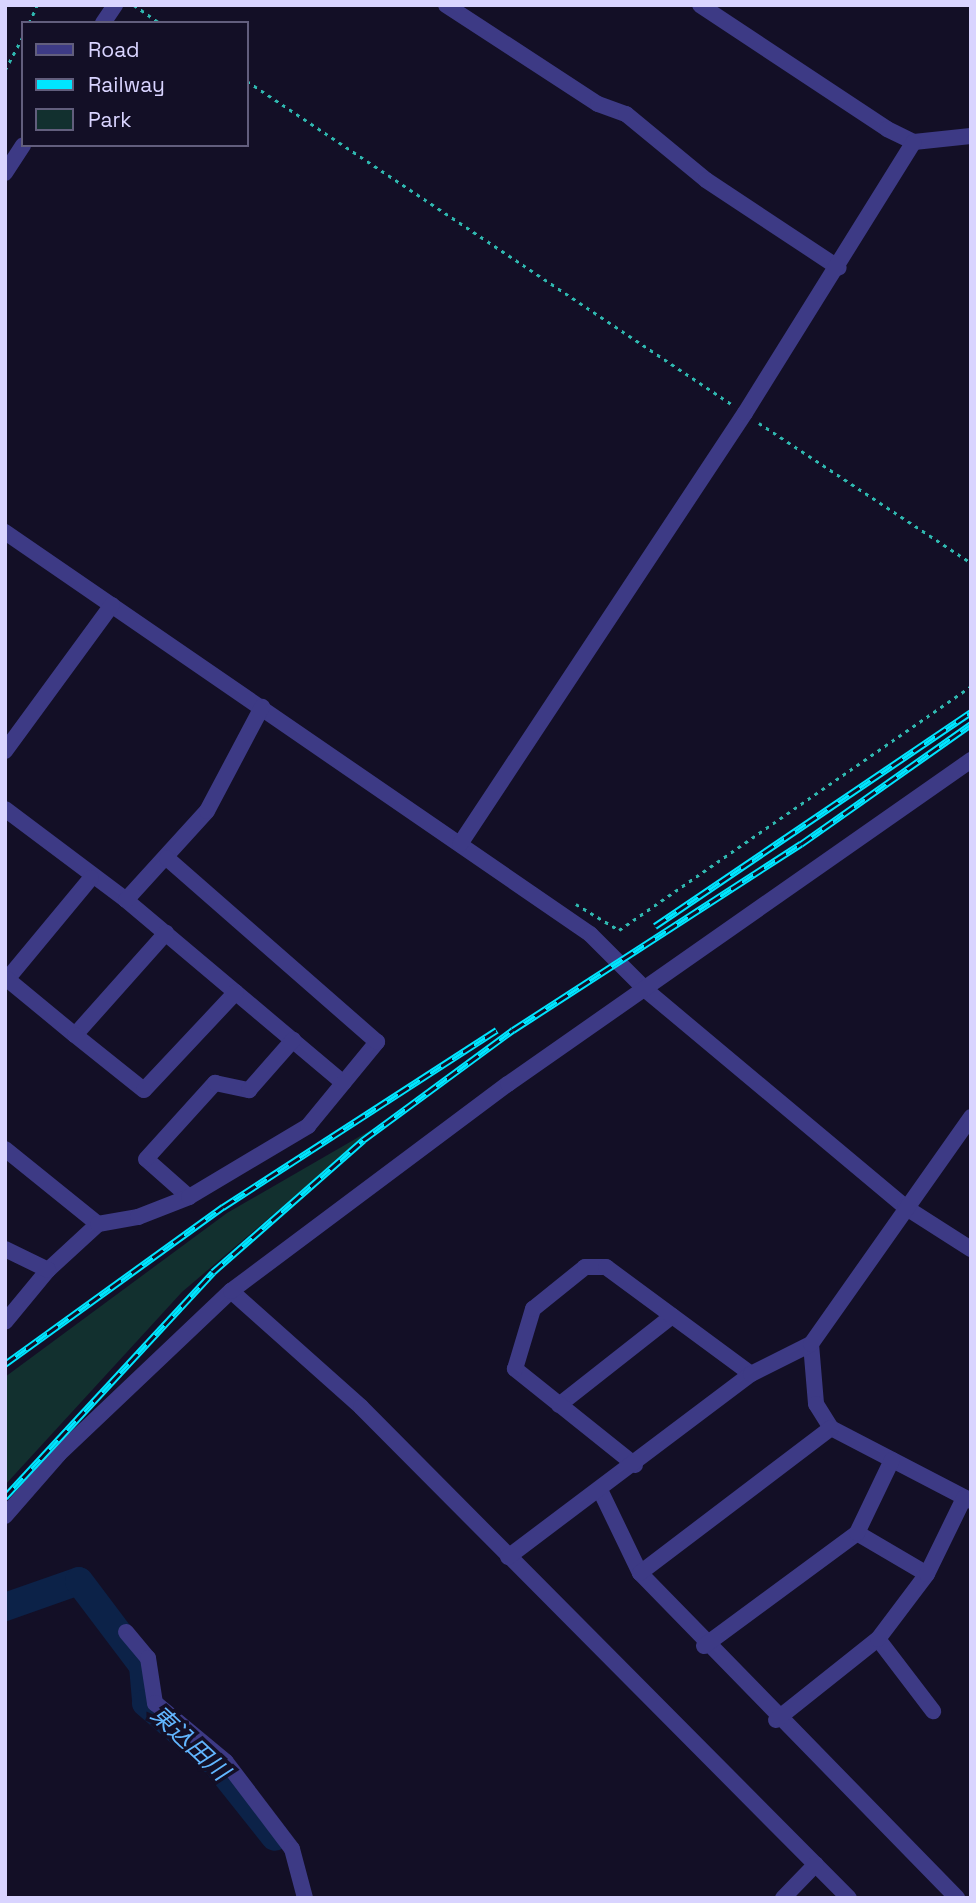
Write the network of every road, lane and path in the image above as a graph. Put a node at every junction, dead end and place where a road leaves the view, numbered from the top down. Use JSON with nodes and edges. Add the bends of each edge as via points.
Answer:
{"nodes":[{"id":1,"x":37,"y":5,"type":"edge"},
{"id":2,"x":115,"y":5,"type":"edge"},
{"id":3,"x":134,"y":5,"type":"edge"},
{"id":4,"x":446,"y":5,"type":"edge"},
{"id":5,"x":701,"y":6,"type":"edge"},
{"id":6,"x":30,"y":21,"type":"edge"},
{"id":7,"x":104,"y":21,"type":"edge"},
{"id":8,"x":157,"y":21,"type":"edge"},
{"id":9,"x":21,"y":40,"type":"edge"},
{"id":10,"x":5,"y":69,"type":"edge"},
{"id":11,"x":248,"y":81,"type":"edge"},
{"id":12,"x":971,"y":136,"type":"edge"},
{"id":13,"x":914,"y":142,"type":"junction"},
{"id":14,"x":22,"y":147,"type":"edge"},
{"id":15,"x":5,"y":173,"type":"edge"},
{"id":16,"x":839,"y":268,"type":"junction"},
{"id":17,"x":745,"y":413,"type":"junction"},
{"id":18,"x":5,"y":532,"type":"edge"},
{"id":19,"x":971,"y":563,"type":"edge"},
{"id":20,"x":112,"y":605,"type":"junction"},
{"id":21,"x":971,"y":686,"type":"edge"},
{"id":22,"x":262,"y":707,"type":"junction"},
{"id":23,"x":5,"y":751,"type":"edge"},
{"id":24,"x":971,"y":760,"type":"edge"},
{"id":25,"x":5,"y":809,"type":"edge"},
{"id":26,"x":460,"y":844,"type":"junction"},
{"id":27,"x":167,"y":858,"type":"junction"},
{"id":28,"x":91,"y":878,"type":"junction"},
{"id":29,"x":126,"y":900,"type":"junction"},
{"id":30,"x":572,"y":901,"type":"dead end"},
{"id":31,"x":166,"y":933,"type":"junction"},
{"id":32,"x":647,"y":990,"type":"junction"},
{"id":33,"x":236,"y":992,"type":"junction"},
{"id":34,"x":75,"y":1035,"type":"junction"},
{"id":35,"x":293,"y":1040,"type":"junction"},
{"id":36,"x":343,"y":1083,"type":"junction"},
{"id":37,"x":971,"y":1117,"type":"edge"},
{"id":38,"x":5,"y":1149,"type":"edge"},
{"id":39,"x":189,"y":1197,"type":"junction"},
{"id":40,"x":905,"y":1207,"type":"junction"},
{"id":41,"x":98,"y":1224,"type":"junction"},
{"id":42,"x":5,"y":1249,"type":"edge"},
{"id":43,"x":971,"y":1249,"type":"edge"},
{"id":44,"x":48,"y":1270,"type":"junction"},
{"id":45,"x":232,"y":1291,"type":"junction"},
{"id":46,"x":672,"y":1316,"type":"junction"},
{"id":47,"x":5,"y":1322,"type":"edge"},
{"id":48,"x":811,"y":1344,"type":"junction"},
{"id":49,"x":751,"y":1374,"type":"junction"},
{"id":50,"x":559,"y":1405,"type":"junction"},
{"id":51,"x":831,"y":1428,"type":"junction"},
{"id":52,"x":892,"y":1460,"type":"junction"},
{"id":53,"x":635,"y":1465,"type":"junction"},
{"id":54,"x":601,"y":1492,"type":"junction"},
{"id":55,"x":967,"y":1500,"type":"edge"},
{"id":56,"x":5,"y":1516,"type":"edge"},
{"id":57,"x":857,"y":1533,"type":"junction"},
{"id":58,"x":508,"y":1557,"type":"junction"},
{"id":59,"x":640,"y":1573,"type":"junction"},
{"id":60,"x":927,"y":1574,"type":"junction"},
{"id":61,"x":126,"y":1632,"type":"dead end"},
{"id":62,"x":878,"y":1639,"type":"junction"},
{"id":63,"x":704,"y":1646,"type":"junction"},
{"id":64,"x":933,"y":1711,"type":"dead end"},
{"id":65,"x":776,"y":1720,"type":"junction"},
{"id":66,"x":816,"y":1864,"type":"junction"},
{"id":67,"x":304,"y":1898,"type":"edge"},
{"id":68,"x":783,"y":1898,"type":"edge"},
{"id":69,"x":849,"y":1898,"type":"edge"},
{"id":70,"x":957,"y":1898,"type":"edge"}],
"edges":[{"from":1,"to":6,"type":"path"},
{"from":2,"to":7,"type":"street"},
{"from":3,"to":8,"type":"path"},
{"from":4,"to":16,"type":"street","via":[[598,104],[626,114],[706,180]]},
{"from":5,"to":13,"type":"street","via":[[806,81]]},
{"from":9,"to":10,"type":"path"},
{"from":11,"to":17,"type":"path"},
{"from":12,"to":13,"type":"street"},
{"from":13,"to":16,"type":"street"},
{"from":14,"to":15,"type":"street"},
{"from":16,"to":17,"type":"street"},
{"from":17,"to":19,"type":"path"},
{"from":17,"to":26,"type":"street"},
{"from":18,"to":20,"type":"street"},
{"from":20,"to":22,"type":"street"},
{"from":20,"to":23,"type":"street"},
{"from":21,"to":30,"type":"path","via":[[619,930]]},
{"from":22,"to":26,"type":"street"},
{"from":22,"to":27,"type":"street","via":[[207,811]]},
{"from":24,"to":32,"type":"street"},
{"from":25,"to":28,"type":"street"},
{"from":26,"to":32,"type":"street","via":[[590,933]]},
{"from":27,"to":29,"type":"street"},
{"from":27,"to":36,"type":"street","via":[[377,1042]]},
{"from":28,"to":29,"type":"street"},
{"from":28,"to":34,"type":"street","via":[[7,979]]},
{"from":29,"to":31,"type":"street"},
{"from":31,"to":33,"type":"street"},
{"from":31,"to":34,"type":"street"},
{"from":32,"to":40,"type":"street"},
{"from":32,"to":45,"type":"street","via":[[508,1083]]},
{"from":33,"to":34,"type":"street","via":[[145,1090]]},
{"from":33,"to":35,"type":"street"},
{"from":35,"to":36,"type":"street"},
{"from":35,"to":39,"type":"street","via":[[249,1090],[215,1083],[146,1159]]},
{"from":36,"to":39,"type":"street","via":[[308,1126]]},
{"from":37,"to":40,"type":"street"},
{"from":38,"to":41,"type":"street"},
{"from":39,"to":41,"type":"street","via":[[138,1217]]},
{"from":40,"to":43,"type":"street"},
{"from":40,"to":48,"type":"street"},
{"from":41,"to":44,"type":"street"},
{"from":42,"to":44,"type":"street"},
{"from":44,"to":47,"type":"street"},
{"from":45,"to":56,"type":"street","via":[[59,1454]]},
{"from":45,"to":58,"type":"street","via":[[361,1407]]},
{"from":46,"to":49,"type":"street"},
{"from":46,"to":50,"type":"street"},
{"from":46,"to":50,"type":"street","via":[[606,1267],[585,1267],[533,1309],[514,1369]]},
{"from":48,"to":49,"type":"street"},
{"from":48,"to":51,"type":"street","via":[[816,1405]]},
{"from":49,"to":53,"type":"street"},
{"from":50,"to":53,"type":"street"},
{"from":51,"to":52,"type":"street"},
{"from":51,"to":59,"type":"street"},
{"from":52,"to":55,"type":"street"},
{"from":52,"to":57,"type":"street"},
{"from":53,"to":54,"type":"street"},
{"from":54,"to":58,"type":"street"},
{"from":54,"to":59,"type":"street"},
{"from":55,"to":60,"type":"street"},
{"from":57,"to":60,"type":"street"},
{"from":57,"to":63,"type":"street"},
{"from":58,"to":66,"type":"street"},
{"from":59,"to":63,"type":"street"},
{"from":60,"to":62,"type":"street"},
{"from":61,"to":67,"type":"street","via":[[148,1658],[155,1703],[226,1762],[292,1849]]},
{"from":62,"to":64,"type":"street"},
{"from":62,"to":65,"type":"street"},
{"from":63,"to":65,"type":"street"},
{"from":65,"to":70,"type":"street"},
{"from":66,"to":68,"type":"street"},
{"from":66,"to":69,"type":"street"}]}
